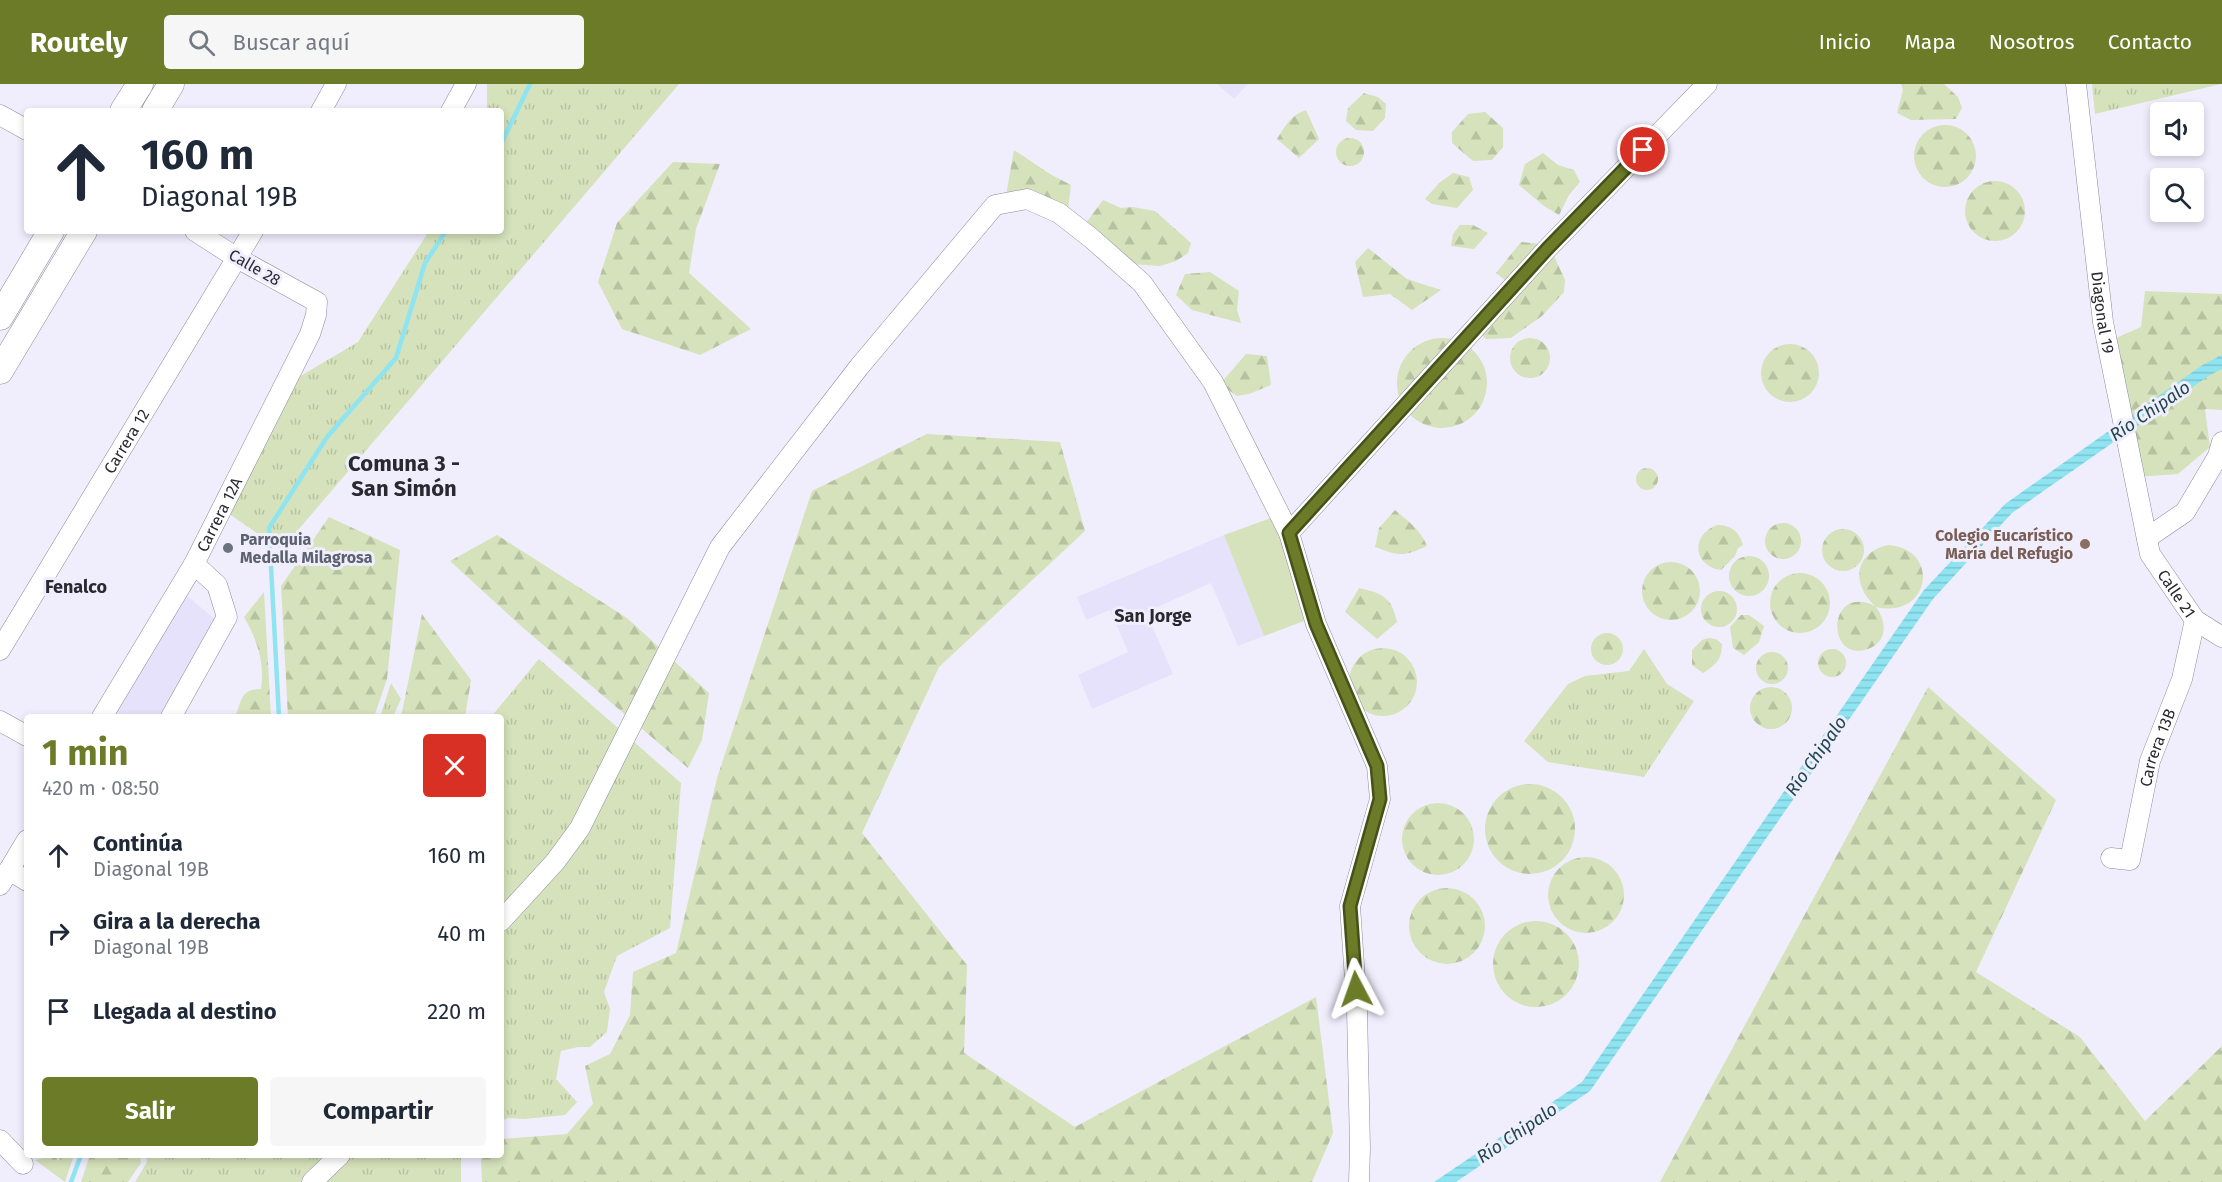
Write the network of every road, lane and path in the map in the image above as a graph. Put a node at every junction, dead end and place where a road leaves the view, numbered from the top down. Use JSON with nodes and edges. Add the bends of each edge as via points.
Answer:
{"nodes":[{"id":1,"x":140,"y":84,"type":"edge"},
{"id":2,"x":171,"y":84,"type":"edge"},
{"id":3,"x":336,"y":84,"type":"edge"},
{"id":4,"x":1707,"y":84,"type":"edge"},
{"id":5,"x":2076,"y":84,"type":"edge"},
{"id":6,"x":463,"y":85,"type":"edge"},
{"id":7,"x":125,"y":108,"type":"edge"},
{"id":8,"x":157,"y":108,"type":"edge"},
{"id":9,"x":323,"y":108,"type":"edge"},
{"id":10,"x":452,"y":108,"type":"edge"},
{"id":11,"x":0,"y":115,"type":"edge"},
{"id":12,"x":24,"y":128,"type":"edge"},
{"id":13,"x":49,"y":234,"type":"edge"},
{"id":14,"x":82,"y":234,"type":"edge"},
{"id":15,"x":200,"y":234,"type":"edge"},
{"id":16,"x":251,"y":234,"type":"edge"},
{"id":17,"x":237,"y":258,"type":"junction"},
{"id":18,"x":317,"y":302,"type":"joint"},
{"id":19,"x":0,"y":317,"type":"edge"},
{"id":20,"x":0,"y":371,"type":"edge"},
{"id":21,"x":2222,"y":442,"type":"edge"},
{"id":22,"x":1289,"y":533,"type":"junction"},
{"id":23,"x":2147,"y":538,"type":"junction"},
{"id":24,"x":194,"y":564,"type":"junction"},
{"id":25,"x":2195,"y":620,"type":"junction"},
{"id":26,"x":2220,"y":632,"type":"edge"},
{"id":27,"x":0,"y":650,"type":"edge"},
{"id":28,"x":104,"y":714,"type":"edge"},
{"id":29,"x":173,"y":714,"type":"edge"},
{"id":30,"x":0,"y":721,"type":"edge"},
{"id":31,"x":24,"y":734,"type":"edge"},
{"id":32,"x":24,"y":845,"type":"edge"},
{"id":33,"x":2111,"y":858,"type":"dead end"},
{"id":34,"x":4,"y":878,"type":"edge"},
{"id":35,"x":24,"y":881,"type":"edge"},
{"id":36,"x":504,"y":918,"type":"edge"},
{"id":37,"x":0,"y":1140,"type":"edge"},
{"id":38,"x":337,"y":1158,"type":"edge"},
{"id":39,"x":23,"y":1164,"type":"dead end"},
{"id":40,"x":312,"y":1182,"type":"edge"},
{"id":41,"x":1359,"y":1182,"type":"edge"}],
"edges":[{"from":1,"to":7,"type":"main road"},
{"from":2,"to":8,"type":"main road"},
{"from":3,"to":9,"type":"street"},
{"from":4,"to":22,"type":"street","via":[[1547,249]]},
{"from":5,"to":23,"type":"street","name":"Diagonal 19","via":[[2103,322]]},
{"from":6,"to":10,"type":"street"},
{"from":11,"to":12,"type":"street"},
{"from":13,"to":19,"type":"main road"},
{"from":14,"to":20,"type":"main road"},
{"from":15,"to":17,"type":"street","name":"Calle 28"},
{"from":16,"to":17,"type":"street","name":"Carrera 12"},
{"from":17,"to":18,"type":"street","name":"Calle 28"},
{"from":17,"to":27,"type":"street","name":"Carrera 12"},
{"from":18,"to":24,"type":"street","name":"Carrera 12A","via":[[310,334]]},
{"from":21,"to":23,"type":"street","via":[[2218,456],[2185,512]]},
{"from":22,"to":36,"type":"street","via":[[1213,382],[1142,283],[1059,213],[1027,199],[994,205],[859,367],[720,547],[580,828]]},
{"from":22,"to":41,"type":"street","via":[[1313,614],[1377,766],[1380,799],[1350,906],[1357,1009]]},
{"from":23,"to":25,"type":"street","name":"Calle 21","via":[[2150,554]]},
{"from":24,"to":28,"type":"street","name":"Carrera 12A"},
{"from":24,"to":29,"type":"street","via":[[218,585],[227,617]]},
{"from":25,"to":26,"type":"street","name":"Calle 21"},
{"from":25,"to":33,"type":"street","name":"Carrera 13B","via":[[2182,680],[2150,761],[2130,860]]},
{"from":30,"to":31,"type":"street"},
{"from":32,"to":34,"type":"street"},
{"from":34,"to":35,"type":"street"},
{"from":37,"to":39,"type":"street"},
{"from":38,"to":40,"type":"street"}]}
